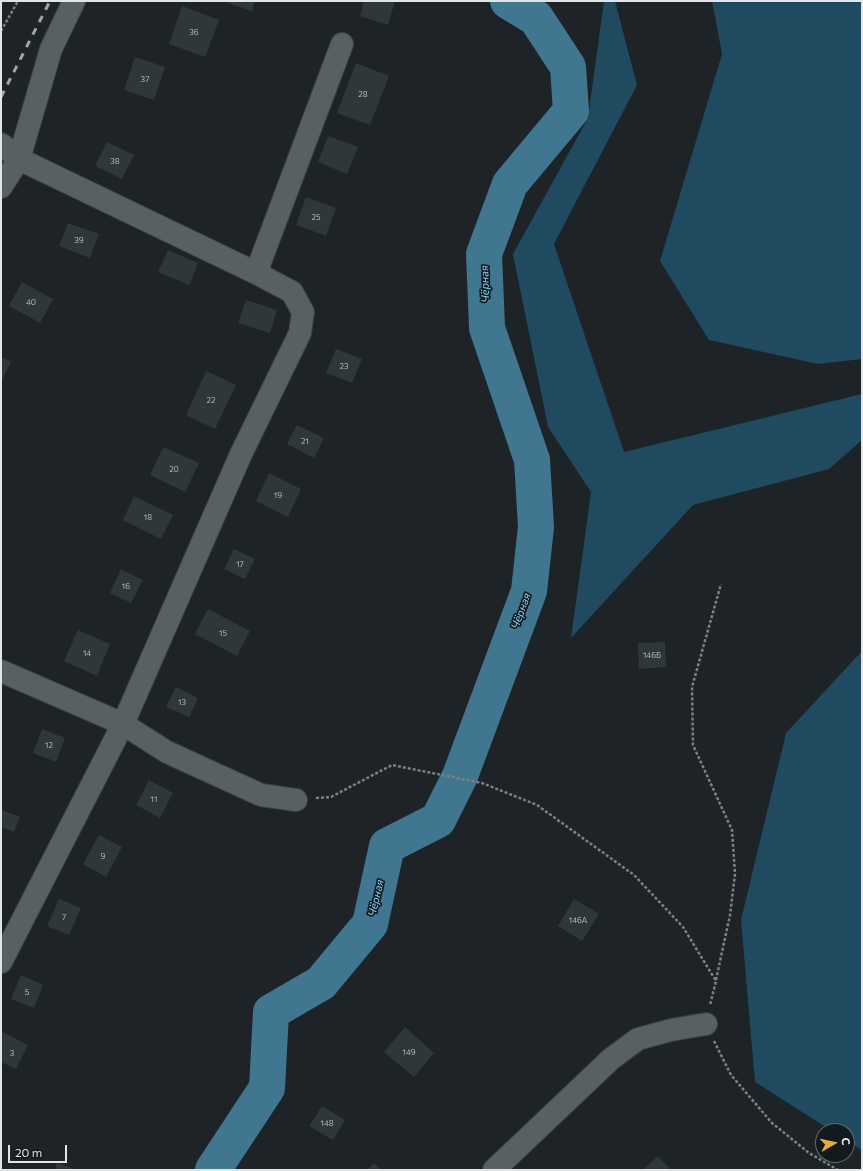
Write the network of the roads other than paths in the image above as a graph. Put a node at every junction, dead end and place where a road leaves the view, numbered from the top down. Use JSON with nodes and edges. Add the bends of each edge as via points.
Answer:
{"nodes":[{"id":1,"x":74,"y":1,"type":"edge"},
{"id":2,"x":342,"y":44,"type":"dead end"},
{"id":3,"x":1,"y":144,"type":"edge"},
{"id":4,"x":18,"y":159,"type":"junction"},
{"id":5,"x":1,"y":187,"type":"edge"},
{"id":6,"x":256,"y":273,"type":"junction"},
{"id":7,"x":1,"y":671,"type":"edge"},
{"id":8,"x":123,"y":724,"type":"junction"},
{"id":9,"x":296,"y":800,"type":"road end"},
{"id":10,"x":1,"y":962,"type":"edge"},
{"id":11,"x":706,"y":1024,"type":"road end"},
{"id":12,"x":494,"y":1170,"type":"edge"}],
"edges":[{"from":1,"to":4,"type":"street","via":[[51,50]]},
{"from":2,"to":6,"type":"street"},
{"from":3,"to":4,"type":"street"},
{"from":4,"to":5,"type":"street"},
{"from":4,"to":6,"type":"street"},
{"from":6,"to":8,"type":"street","via":[[292,292],[303,312],[300,333],[241,454]]},
{"from":7,"to":8,"type":"street"},
{"from":8,"to":9,"type":"street","via":[[167,752],[261,795]]},
{"from":8,"to":10,"type":"street"},
{"from":11,"to":12,"type":"street","via":[[638,1039],[611,1059]]}]}
